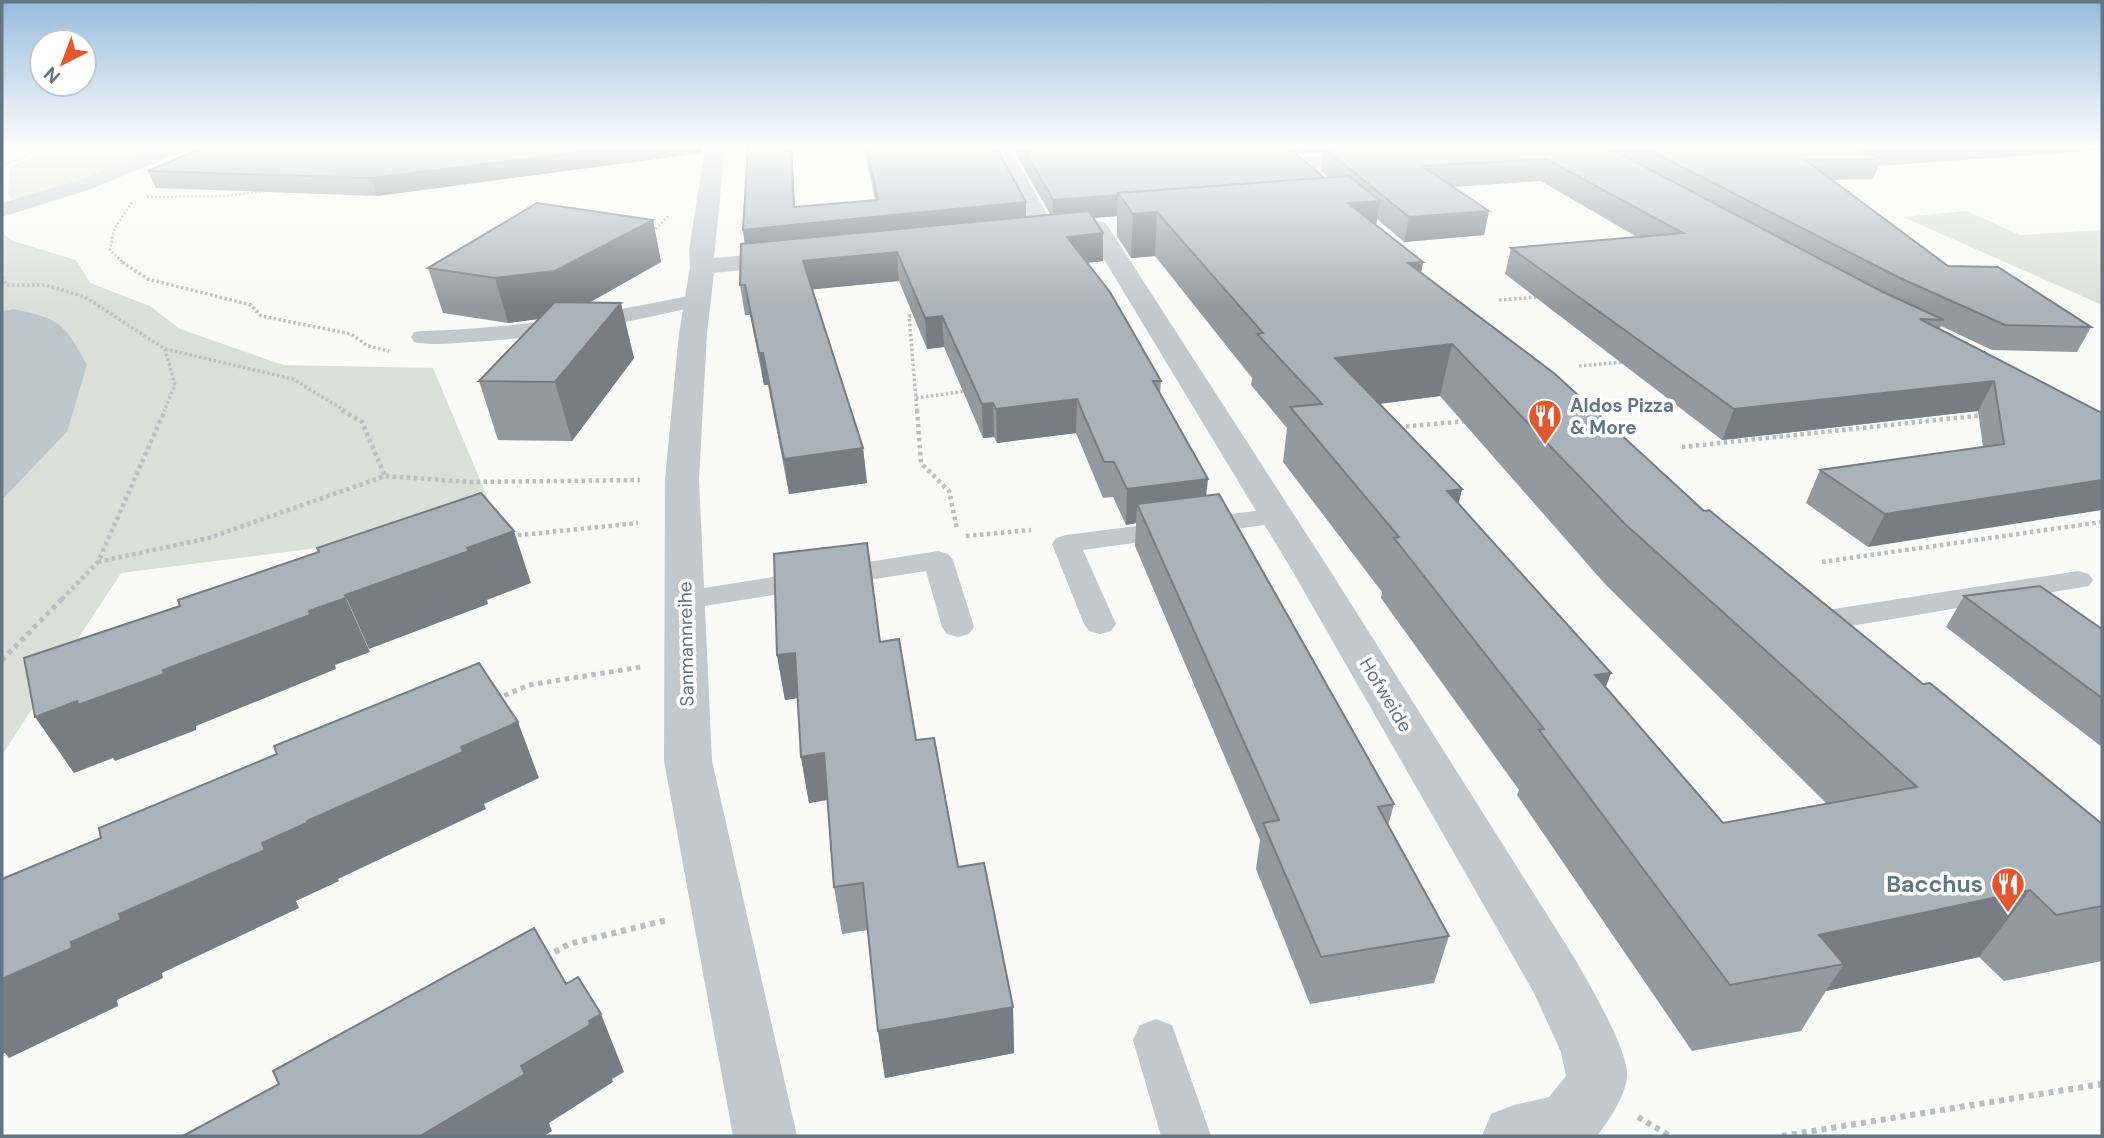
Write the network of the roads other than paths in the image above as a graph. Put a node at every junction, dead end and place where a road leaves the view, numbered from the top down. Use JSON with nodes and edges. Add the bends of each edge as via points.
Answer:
{"nodes":[{"id":1,"x":34,"y":200,"type":"edge"},
{"id":2,"x":708,"y":200,"type":"edge"},
{"id":3,"x":1028,"y":200,"type":"edge"},
{"id":4,"x":2,"y":210,"type":"edge"},
{"id":5,"x":1045,"y":232,"type":"junction"},
{"id":6,"x":1018,"y":234,"type":"edge"},
{"id":7,"x":812,"y":256,"type":"edge"},
{"id":8,"x":700,"y":284,"type":"junction"},
{"id":9,"x":422,"y":337,"type":"dead end"},
{"id":10,"x":1277,"y":516,"type":"junction"},
{"id":11,"x":2077,"y":580,"type":"dead end"},
{"id":12,"x":685,"y":600,"type":"junction"},
{"id":13,"x":1821,"y":621,"type":"edge"},
{"id":14,"x":1100,"y":624,"type":"dead end"},
{"id":15,"x":958,"y":627,"type":"dead end"},
{"id":16,"x":1156,"y":1040,"type":"dead end"},
{"id":17,"x":765,"y":1136,"type":"edge"},
{"id":18,"x":1186,"y":1136,"type":"edge"},
{"id":19,"x":1514,"y":1136,"type":"edge"}],
"edges":[{"from":1,"to":4,"type":"street"},
{"from":2,"to":8,"type":"street","name":"Sanmannreihe"},
{"from":3,"to":5,"type":"street"},
{"from":5,"to":6,"type":"street"},
{"from":5,"to":10,"type":"street","name":"Hofweide","via":[[1111,227]]},
{"from":7,"to":8,"type":"street"},
{"from":8,"to":9,"type":"lane","via":[[565,326],[473,337]]},
{"from":8,"to":12,"type":"street","name":"Sanmannreihe","via":[[683,499]]},
{"from":10,"to":14,"type":"lane","via":[[1066,544]]},
{"from":10,"to":19,"type":"street","name":"Hofweide","via":[[1555,976],[1584,1037],[1597,1073],[1580,1107],[1567,1124]]},
{"from":11,"to":13,"type":"lane"},
{"from":12,"to":15,"type":"lane","via":[[938,560]]},
{"from":12,"to":17,"type":"street","name":"Sanmannreihe","via":[[688,761]]},
{"from":16,"to":18,"type":"lane"}]}
